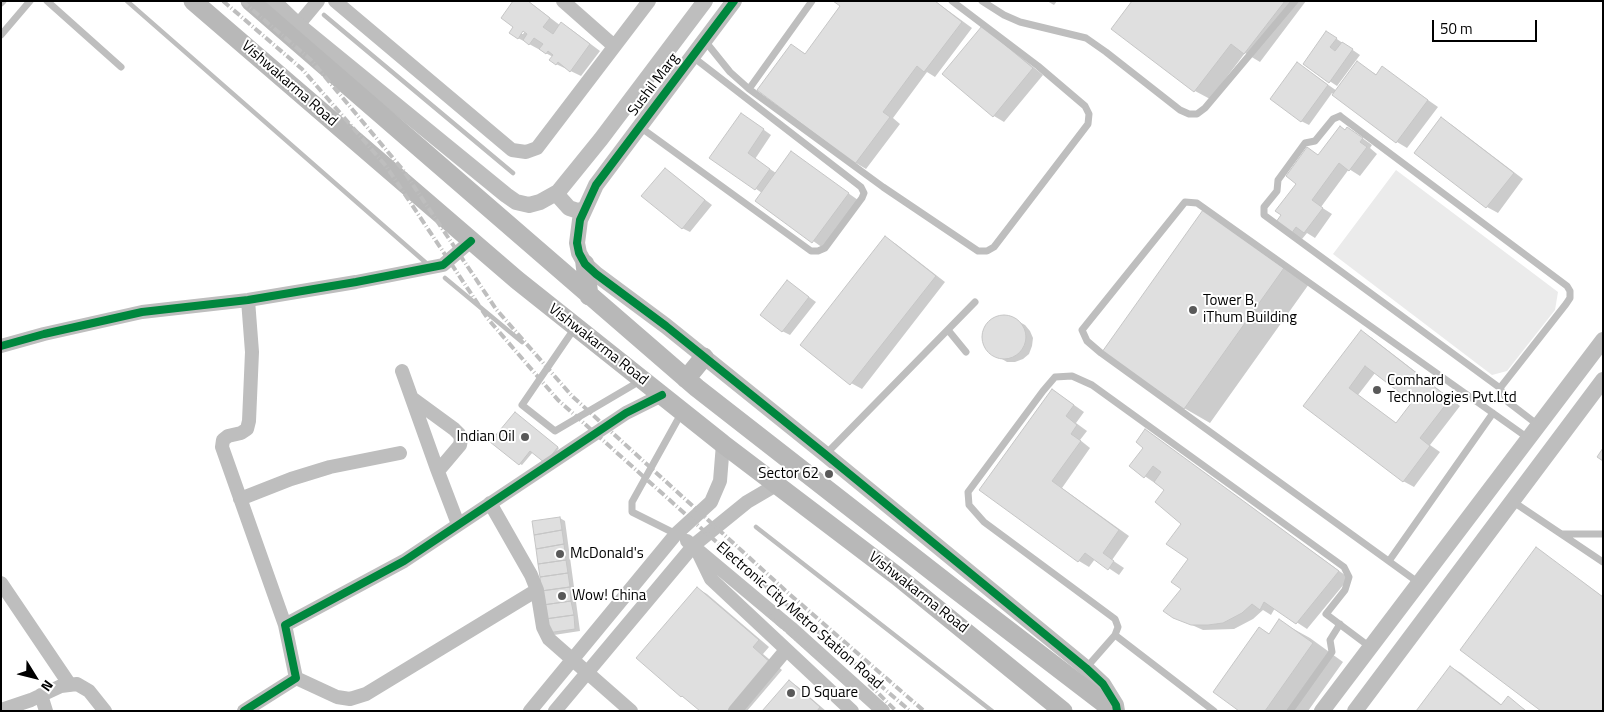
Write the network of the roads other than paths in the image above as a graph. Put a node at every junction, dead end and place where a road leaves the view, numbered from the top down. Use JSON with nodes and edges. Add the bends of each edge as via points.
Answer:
{"nodes":[{"id":1,"x":47,"y":1,"type":"edge"},
{"id":2,"x":193,"y":1,"type":"edge"},
{"id":3,"x":250,"y":1,"type":"edge"},
{"id":4,"x":273,"y":1,"type":"edge"},
{"id":5,"x":318,"y":1,"type":"edge"},
{"id":6,"x":334,"y":1,"type":"edge"},
{"id":7,"x":563,"y":1,"type":"edge"},
{"id":8,"x":649,"y":1,"type":"edge"},
{"id":9,"x":705,"y":1,"type":"edge"},
{"id":10,"x":734,"y":1,"type":"edge"},
{"id":11,"x":812,"y":1,"type":"edge"},
{"id":12,"x":952,"y":1,"type":"edge"},
{"id":13,"x":982,"y":1,"type":"edge"},
{"id":14,"x":1295,"y":1,"type":"edge"},
{"id":15,"x":27,"y":2,"type":"edge"},
{"id":16,"x":298,"y":24,"type":"junction"},
{"id":17,"x":1,"y":34,"type":"edge"},
{"id":18,"x":704,"y":41,"type":"junction"},
{"id":19,"x":614,"y":46,"type":"junction"},
{"id":20,"x":692,"y":57,"type":"junction"},
{"id":21,"x":121,"y":67,"type":"dead end"},
{"id":22,"x":749,"y":89,"type":"junction"},
{"id":23,"x":371,"y":96,"type":"junction"},
{"id":24,"x":640,"y":127,"type":"junction"},
{"id":25,"x":558,"y":192,"type":"junction"},
{"id":26,"x":585,"y":209,"type":"junction"},
{"id":27,"x":471,"y":241,"type":"junction"},
{"id":28,"x":585,"y":264,"type":"junction"},
{"id":29,"x":589,"y":296,"type":"junction"},
{"id":30,"x":248,"y":300,"type":"junction"},
{"id":31,"x":975,"y":302,"type":"dead end"},
{"id":32,"x":576,"y":327,"type":"junction"},
{"id":33,"x":948,"y":330,"type":"junction"},
{"id":34,"x":1603,"y":340,"type":"edge"},
{"id":35,"x":1,"y":346,"type":"edge"},
{"id":36,"x":966,"y":352,"type":"dead end"},
{"id":37,"x":704,"y":357,"type":"junction"},
{"id":38,"x":402,"y":371,"type":"dead end"},
{"id":39,"x":686,"y":379,"type":"junction"},
{"id":40,"x":642,"y":380,"type":"junction"},
{"id":41,"x":1601,"y":387,"type":"edge"},
{"id":42,"x":1500,"y":388,"type":"junction"},
{"id":43,"x":662,"y":396,"type":"junction"},
{"id":44,"x":413,"y":399,"type":"junction"},
{"id":45,"x":683,"y":412,"type":"junction"},
{"id":46,"x":1494,"y":413,"type":"junction"},
{"id":47,"x":1534,"y":431,"type":"junction"},
{"id":48,"x":723,"y":444,"type":"junction"},
{"id":49,"x":400,"y":453,"type":"dead end"},
{"id":50,"x":825,"y":454,"type":"junction"},
{"id":51,"x":438,"y":471,"type":"junction"},
{"id":52,"x":776,"y":485,"type":"junction"},
{"id":53,"x":240,"y":500,"type":"junction"},
{"id":54,"x":1512,"y":501,"type":"junction"},
{"id":55,"x":490,"y":503,"type":"junction"},
{"id":56,"x":458,"y":524,"type":"junction"},
{"id":57,"x":676,"y":534,"type":"junction"},
{"id":58,"x":1562,"y":534,"type":"junction"},
{"id":59,"x":1603,"y":534,"type":"edge"},
{"id":60,"x":694,"y":545,"type":"junction"},
{"id":61,"x":913,"y":557,"type":"junction"},
{"id":62,"x":1389,"y":561,"type":"junction"},
{"id":63,"x":1603,"y":562,"type":"edge"},
{"id":64,"x":897,"y":576,"type":"junction"},
{"id":65,"x":1,"y":583,"type":"edge"},
{"id":66,"x":1419,"y":583,"type":"junction"},
{"id":67,"x":537,"y":590,"type":"junction"},
{"id":68,"x":956,"y":590,"type":"junction"},
{"id":69,"x":940,"y":610,"type":"junction"},
{"id":70,"x":1340,"y":624,"type":"junction"},
{"id":71,"x":285,"y":625,"type":"junction"},
{"id":72,"x":1115,"y":635,"type":"junction"},
{"id":73,"x":1370,"y":647,"type":"junction"},
{"id":74,"x":786,"y":650,"type":"junction"},
{"id":75,"x":572,"y":660,"type":"junction"},
{"id":76,"x":1086,"y":668,"type":"junction"},
{"id":77,"x":587,"y":672,"type":"junction"},
{"id":78,"x":296,"y":678,"type":"junction"},
{"id":79,"x":70,"y":685,"type":"junction"},
{"id":80,"x":41,"y":696,"type":"junction"},
{"id":81,"x":2,"y":708,"type":"edge"},
{"id":82,"x":846,"y":709,"type":"edge"},
{"id":83,"x":46,"y":711,"type":"edge"},
{"id":84,"x":106,"y":711,"type":"edge"},
{"id":85,"x":244,"y":711,"type":"edge"},
{"id":86,"x":530,"y":711,"type":"edge"},
{"id":87,"x":555,"y":711,"type":"edge"},
{"id":88,"x":631,"y":711,"type":"edge"},
{"id":89,"x":736,"y":711,"type":"edge"},
{"id":90,"x":883,"y":711,"type":"edge"},
{"id":91,"x":1063,"y":711,"type":"edge"},
{"id":92,"x":1116,"y":711,"type":"edge"},
{"id":93,"x":1214,"y":711,"type":"edge"},
{"id":94,"x":1290,"y":711,"type":"edge"},
{"id":95,"x":1322,"y":711,"type":"edge"},
{"id":96,"x":1354,"y":711,"type":"edge"}],
"edges":[{"from":1,"to":21,"type":"lane"},
{"from":2,"to":27,"type":"main road","name":"Vishwakarma Road"},
{"from":3,"to":23,"type":"main road","name":"Vishwakarma Road"},
{"from":4,"to":16,"type":"street"},
{"from":5,"to":16,"type":"street"},
{"from":6,"to":19,"type":"street","via":[[512,150],[526,152],[537,148]]},
{"from":7,"to":19,"type":"street"},
{"from":8,"to":19,"type":"street"},
{"from":9,"to":25,"type":"street","name":"Sushil Marg"},
{"from":10,"to":18,"type":"street","name":"Sushil Marg"},
{"from":11,"to":22,"type":"lane"},
{"from":12,"to":22,"type":"lane","via":[[1038,66],[1085,106],[1089,114],[1088,124],[987,252],[978,251],[883,187]]},
{"from":13,"to":14,"type":"lane","via":[[1020,22],[1086,38],[1180,110],[1197,114]]},
{"from":15,"to":17,"type":"lane"},
{"from":16,"to":23,"type":"street"},
{"from":18,"to":20,"type":"street","name":"Sushil Marg"},
{"from":18,"to":22,"type":"lane"},
{"from":20,"to":24,"type":"street","name":"Sushil Marg"},
{"from":20,"to":24,"type":"lane","via":[[861,187],[864,193],[852,212],[825,248],[811,251]]},
{"from":23,"to":25,"type":"street","via":[[516,202],[529,205]]},
{"from":23,"to":29,"type":"main road","name":"Vishwakarma Road"},
{"from":24,"to":26,"type":"street","name":"Sushil Marg","via":[[596,185]]},
{"from":25,"to":26,"type":"street","via":[[569,208]]},
{"from":26,"to":28,"type":"street","name":"Sushil Marg","via":[[577,243]]},
{"from":27,"to":30,"type":"street","via":[[443,265]]},
{"from":27,"to":32,"type":"main road","name":"Vishwakarma Road"},
{"from":28,"to":29,"type":"main road"},
{"from":28,"to":37,"type":"street"},
{"from":29,"to":39,"type":"main road","name":"Vishwakarma Road"},
{"from":30,"to":35,"type":"street","via":[[142,312]]},
{"from":30,"to":53,"type":"street","via":[[252,352],[249,420],[247,429],[228,436],[222,447]]},
{"from":31,"to":33,"type":"lane"},
{"from":32,"to":40,"type":"main road","name":"Vishwakarma Road"},
{"from":32,"to":40,"type":"lane","via":[[522,405],[555,432]]},
{"from":33,"to":36,"type":"lane"},
{"from":33,"to":50,"type":"lane"},
{"from":34,"to":47,"type":"street"},
{"from":37,"to":39,"type":"main road"},
{"from":37,"to":50,"type":"street"},
{"from":38,"to":44,"type":"street"},
{"from":39,"to":61,"type":"main road","name":"Vishwakarma Road"},
{"from":40,"to":43,"type":"main road","name":"Vishwakarma Road"},
{"from":41,"to":54,"type":"street"},
{"from":42,"to":42,"type":"lane","via":[[1264,215],[1264,207],[1277,191],[1278,180],[1305,143],[1315,141],[1333,119],[1340,116],[1567,286],[1570,298]]},
{"from":42,"to":47,"type":"lane"},
{"from":43,"to":45,"type":"main road","name":"Vishwakarma Road"},
{"from":43,"to":55,"type":"street","via":[[626,413]]},
{"from":44,"to":51,"type":"street"},
{"from":44,"to":51,"type":"street","via":[[454,429],[461,439],[460,446]]},
{"from":45,"to":48,"type":"main road","name":"Vishwakarma Road"},
{"from":45,"to":57,"type":"lane","via":[[632,502],[632,512]]},
{"from":46,"to":47,"type":"lane"},
{"from":46,"to":62,"type":"lane"},
{"from":46,"to":62,"type":"lane","via":[[1197,203],[1185,202],[1082,330],[1087,341],[1101,353]]},
{"from":47,"to":66,"type":"street"},
{"from":48,"to":52,"type":"main road","name":"Vishwakarma Road"},
{"from":48,"to":57,"type":"street","via":[[716,493],[711,502]]},
{"from":49,"to":53,"type":"street","via":[[330,467]]},
{"from":50,"to":76,"type":"street"},
{"from":51,"to":56,"type":"street"},
{"from":52,"to":60,"type":"street","via":[[747,502]]},
{"from":52,"to":64,"type":"main road","name":"Vishwakarma Road"},
{"from":53,"to":71,"type":"street"},
{"from":54,"to":58,"type":"lane"},
{"from":54,"to":96,"type":"street"},
{"from":55,"to":56,"type":"street"},
{"from":55,"to":67,"type":"street"},
{"from":56,"to":71,"type":"street","via":[[404,561]]},
{"from":57,"to":60,"type":"street","name":"Electronic City Metro Station Road"},
{"from":57,"to":75,"type":"street"},
{"from":58,"to":59,"type":"lane"},
{"from":58,"to":63,"type":"lane"},
{"from":60,"to":74,"type":"street","via":[[711,579]]},
{"from":60,"to":77,"type":"street"},
{"from":60,"to":90,"type":"street","name":"Electronic City Metro Station Road"},
{"from":61,"to":64,"type":"main road","via":[[918,564],[915,574],[911,578]]},
{"from":61,"to":68,"type":"main road","name":"Vishwakarma Road"},
{"from":62,"to":66,"type":"lane"},
{"from":64,"to":69,"type":"main road","name":"Vishwakarma Road"},
{"from":65,"to":79,"type":"street"},
{"from":66,"to":73,"type":"street"},
{"from":67,"to":75,"type":"street","via":[[543,627],[549,639]]},
{"from":67,"to":78,"type":"street","via":[[366,694],[350,699],[337,697]]},
{"from":68,"to":69,"type":"main road","via":[[943,587],[938,590],[934,600]]},
{"from":68,"to":92,"type":"main road","name":"Vishwakarma Road"},
{"from":69,"to":91,"type":"main road","name":"Vishwakarma Road"},
{"from":70,"to":72,"type":"lane","via":[[1326,614],[1345,590],[1349,578],[1344,568],[1092,385],[1072,376],[1055,377],[968,492],[969,505],[984,522],[1115,620],[1118,627]]},
{"from":70,"to":73,"type":"lane"},
{"from":70,"to":94,"type":"lane","via":[[1330,640],[1332,652]]},
{"from":71,"to":78,"type":"street"},
{"from":72,"to":76,"type":"lane"},
{"from":72,"to":93,"type":"lane"},
{"from":73,"to":95,"type":"street"},
{"from":74,"to":82,"type":"street"},
{"from":74,"to":89,"type":"street"},
{"from":75,"to":77,"type":"street"},
{"from":75,"to":86,"type":"street"},
{"from":76,"to":92,"type":"street","via":[[1103,684],[1116,705]]},
{"from":77,"to":87,"type":"street"},
{"from":77,"to":88,"type":"street"},
{"from":78,"to":85,"type":"street"},
{"from":79,"to":80,"type":"street"},
{"from":79,"to":84,"type":"street","via":[[77,684],[89,691]]},
{"from":80,"to":81,"type":"street"},
{"from":80,"to":83,"type":"street"}]}
